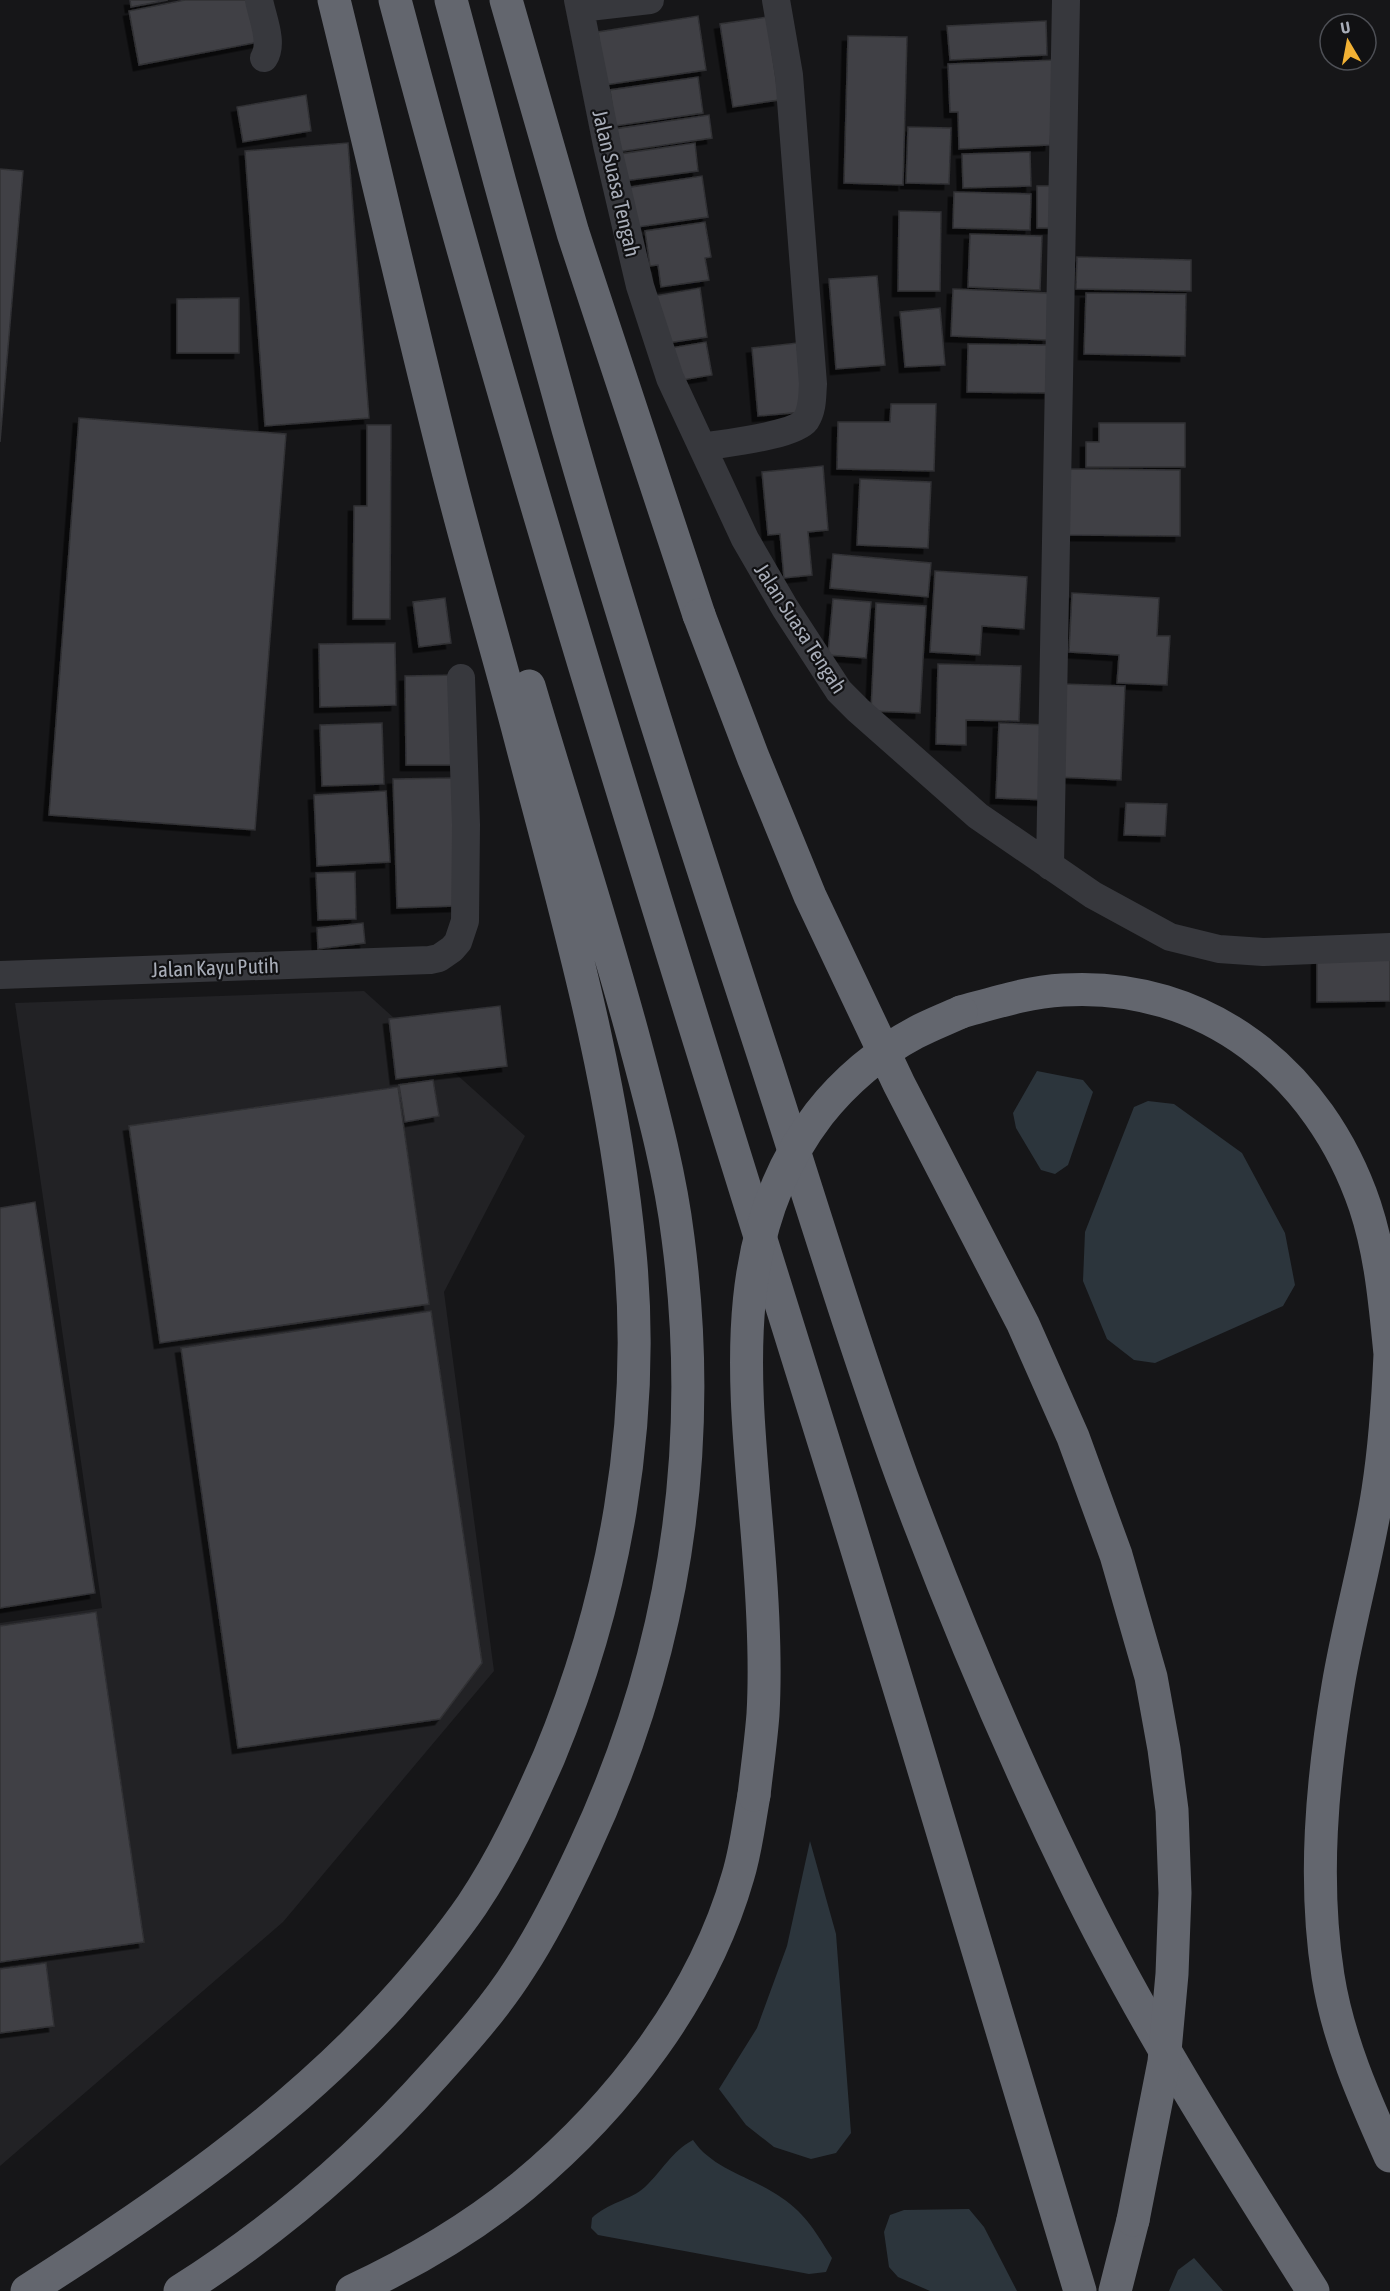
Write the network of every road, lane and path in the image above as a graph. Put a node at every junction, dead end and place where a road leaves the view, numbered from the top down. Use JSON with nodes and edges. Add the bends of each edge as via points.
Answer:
{"nodes":[{"id":1,"x":259,"y":0,"type":"edge"},
{"id":2,"x":334,"y":0,"type":"edge"},
{"id":3,"x":395,"y":0,"type":"edge"},
{"id":4,"x":451,"y":0,"type":"edge"},
{"id":5,"x":506,"y":0,"type":"edge"},
{"id":6,"x":650,"y":0,"type":"edge"},
{"id":7,"x":776,"y":0,"type":"edge"},
{"id":8,"x":1066,"y":0,"type":"edge"},
{"id":9,"x":579,"y":4,"type":"edge"},
{"id":10,"x":264,"y":58,"type":"dead end"},
{"id":11,"x":388,"y":218,"type":"junction"},
{"id":12,"x":703,"y":447,"type":"junction"},
{"id":13,"x":461,"y":678,"type":"dead end"},
{"id":14,"x":1050,"y":866,"type":"junction"},
{"id":15,"x":1390,"y":947,"type":"edge"},
{"id":16,"x":0,"y":975,"type":"edge"},
{"id":17,"x":1390,"y":1354,"type":"edge"},
{"id":18,"x":1390,"y":2156,"type":"edge"},
{"id":19,"x":27,"y":2291,"type":"edge"},
{"id":20,"x":180,"y":2291,"type":"edge"},
{"id":21,"x":352,"y":2291,"type":"edge"},
{"id":22,"x":1080,"y":2291,"type":"edge"},
{"id":23,"x":1115,"y":2291,"type":"edge"},
{"id":24,"x":1313,"y":2291,"type":"edge"}],
"edges":[{"from":1,"to":10,"type":"street","via":[[268,44]]},
{"from":2,"to":11,"type":"highway"},
{"from":3,"to":22,"type":"highway","via":[[480,311],[614,765],[882,1628]]},
{"from":4,"to":24,"type":"highway","via":[[569,433],[641,673],[906,1486],[1012,1750],[1073,1880],[1215,2136]]},
{"from":5,"to":23,"type":"highway","bridge":true,"via":[[573,233],[699,615],[753,757],[810,896],[899,1084],[1023,1324],[1073,1437],[1116,1555],[1151,1677],[1172,1810],[1172,1974],[1164,2062]]},
{"from":6,"to":9,"type":"street"},
{"from":7,"to":12,"type":"street","via":[[789,75],[813,384],[811,408],[797,428]]},
{"from":8,"to":14,"type":"street"},
{"from":9,"to":12,"type":"street","name":"Jalan Suasa Tengah","via":[[640,286],[670,378]]},
{"from":11,"to":19,"type":"highway","via":[[447,465],[579,963],[612,1117],[626,1220],[633,1316],[630,1433],[615,1543],[586,1659],[535,1790],[473,1904],[432,1957],[381,2016],[269,2120],[121,2231]]},
{"from":11,"to":20,"type":"highway","via":[[615,967],[654,1117],[678,1235],[684,1290],[689,1376],[687,1456],[678,1543],[658,1641],[634,1726],[564,1891],[520,1969],[449,2059],[327,2183],[259,2237]]},
{"from":12,"to":14,"type":"street","name":"Jalan Suasa Tengah","via":[[745,539],[839,691],[978,816]]},
{"from":13,"to":16,"type":"street","name":"Jalan Kayu Putih","via":[[465,921],[458,942],[439,958]]},
{"from":14,"to":15,"type":"street","name":"Jalan Suasa Tengah","via":[[1092,895],[1170,937],[1219,949],[1263,952]]},
{"from":17,"to":18,"type":"highway","via":[[1378,1491],[1329,1748],[1320,1874],[1328,1978],[1339,2023]]},
{"from":17,"to":21,"type":"highway","bridge":true,"via":[[1383,1281],[1365,1206],[1340,1148],[1305,1096],[1261,1051],[1213,1019],[1163,999],[1112,990],[1062,990],[1011,998],[961,1012],[914,1033],[874,1060],[835,1094],[804,1134],[779,1180],[761,1227],[750,1288],[746,1400],[760,1578],[763,1714],[754,1795],[738,1875],[716,1938],[684,2000],[650,2051],[611,2100],[555,2158],[476,2220]]}]}
